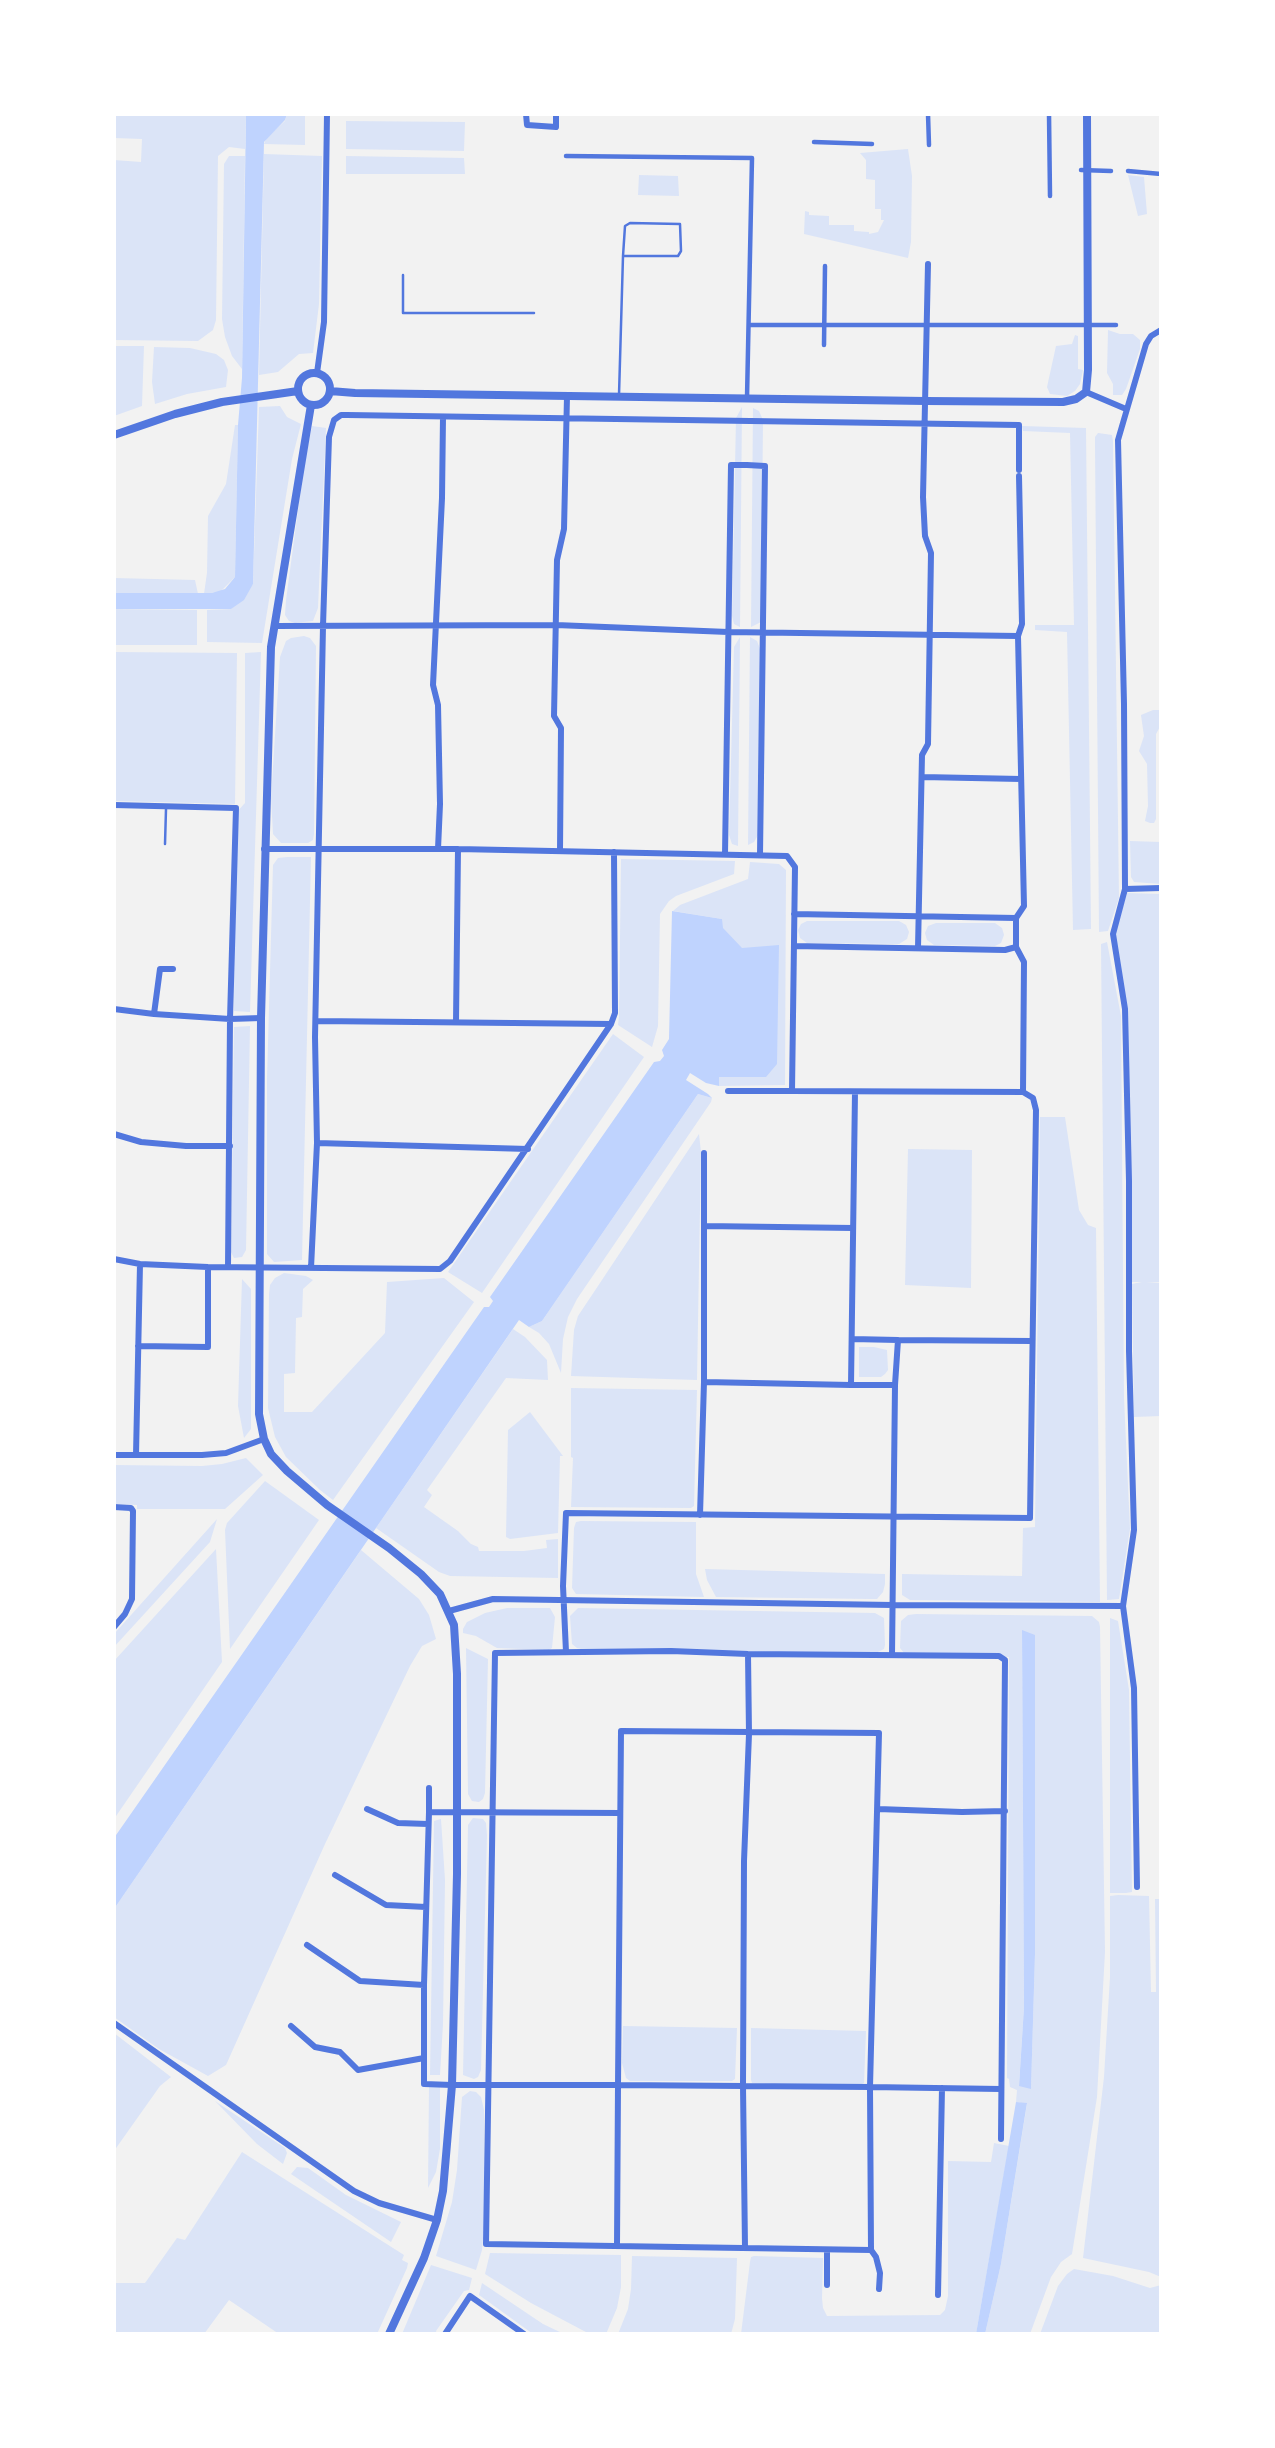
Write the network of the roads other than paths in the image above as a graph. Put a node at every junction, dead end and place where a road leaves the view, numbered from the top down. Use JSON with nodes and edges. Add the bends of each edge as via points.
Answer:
{"nodes":[{"id":1,"x":327,"y":114,"type":"edge"},
{"id":2,"x":526,"y":114,"type":"edge"},
{"id":3,"x":556,"y":114,"type":"edge"},
{"id":4,"x":928,"y":114,"type":"edge"},
{"id":5,"x":1049,"y":114,"type":"edge"},
{"id":6,"x":1087,"y":114,"type":"edge"},
{"id":7,"x":814,"y":142,"type":"dead end"},
{"id":8,"x":872,"y":144,"type":"dead end"},
{"id":9,"x":929,"y":145,"type":"dead end"},
{"id":10,"x":566,"y":156,"type":"dead end"},
{"id":11,"x":1084,"y":170,"type":"junction"},
{"id":12,"x":1111,"y":171,"type":"dead end"},
{"id":13,"x":1128,"y":171,"type":"dead end"},
{"id":14,"x":1161,"y":174,"type":"edge"},
{"id":15,"x":1050,"y":196,"type":"dead end"},
{"id":16,"x":623,"y":256,"type":"junction"},
{"id":17,"x":928,"y":264,"type":"dead end"},
{"id":18,"x":825,"y":266,"type":"dead end"},
{"id":19,"x":403,"y":275,"type":"dead end"},
{"id":20,"x":534,"y":313,"type":"dead end"},
{"id":21,"x":1022,"y":318,"type":"dead end"},
{"id":22,"x":825,"y":324,"type":"junction"},
{"id":23,"x":749,"y":325,"type":"junction"},
{"id":24,"x":1021,"y":325,"type":"junction"},
{"id":25,"x":928,"y":326,"type":"junction"},
{"id":26,"x":1088,"y":326,"type":"junction"},
{"id":27,"x":1116,"y":326,"type":"dead end"},
{"id":28,"x":1161,"y":330,"type":"edge"},
{"id":29,"x":824,"y":345,"type":"dead end"},
{"id":30,"x":317,"y":373,"type":"junction"},
{"id":31,"x":298,"y":391,"type":"junction"},
{"id":32,"x":330,"y":391,"type":"junction"},
{"id":33,"x":1086,"y":392,"type":"junction"},
{"id":34,"x":620,"y":395,"type":"junction"},
{"id":35,"x":567,"y":396,"type":"junction"},
{"id":36,"x":747,"y":398,"type":"junction"},
{"id":37,"x":926,"y":401,"type":"junction"},
{"id":38,"x":311,"y":405,"type":"junction"},
{"id":39,"x":1126,"y":409,"type":"junction"},
{"id":40,"x":443,"y":417,"type":"junction"},
{"id":41,"x":567,"y":419,"type":"junction"},
{"id":42,"x":925,"y":424,"type":"junction"},
{"id":43,"x":114,"y":435,"type":"edge"},
{"id":44,"x":556,"y":625,"type":"junction"},
{"id":45,"x":275,"y":626,"type":"junction"},
{"id":46,"x":323,"y":626,"type":"junction"},
{"id":47,"x":434,"y":627,"type":"junction"},
{"id":48,"x":728,"y":632,"type":"junction"},
{"id":49,"x":764,"y":632,"type":"junction"},
{"id":50,"x":929,"y":634,"type":"junction"},
{"id":51,"x":1018,"y":636,"type":"junction"},
{"id":52,"x":922,"y":777,"type":"junction"},
{"id":53,"x":1021,"y":779,"type":"junction"},
{"id":54,"x":114,"y":805,"type":"edge"},
{"id":55,"x":166,"y":807,"type":"junction"},
{"id":56,"x":165,"y":844,"type":"dead end"},
{"id":57,"x":320,"y":848,"type":"junction"},
{"id":58,"x":264,"y":849,"type":"junction"},
{"id":59,"x":438,"y":849,"type":"junction"},
{"id":60,"x":458,"y":849,"type":"junction"},
{"id":61,"x":560,"y":851,"type":"junction"},
{"id":62,"x":614,"y":852,"type":"junction"},
{"id":63,"x":725,"y":854,"type":"junction"},
{"id":64,"x":761,"y":855,"type":"junction"},
{"id":65,"x":1161,"y":888,"type":"edge"},
{"id":66,"x":1125,"y":889,"type":"junction"},
{"id":67,"x":794,"y":914,"type":"junction"},
{"id":68,"x":919,"y":916,"type":"junction"},
{"id":69,"x":1016,"y":918,"type":"junction"},
{"id":70,"x":794,"y":946,"type":"junction"},
{"id":71,"x":1016,"y":947,"type":"junction"},
{"id":72,"x":918,"y":948,"type":"junction"},
{"id":73,"x":173,"y":969,"type":"dead end"},
{"id":74,"x":114,"y":1009,"type":"edge"},
{"id":75,"x":154,"y":1014,"type":"junction"},
{"id":76,"x":261,"y":1018,"type":"junction"},
{"id":77,"x":230,"y":1019,"type":"junction"},
{"id":78,"x":317,"y":1021,"type":"junction"},
{"id":79,"x":456,"y":1022,"type":"junction"},
{"id":80,"x":611,"y":1024,"type":"junction"},
{"id":81,"x":728,"y":1091,"type":"dead end"},
{"id":82,"x":792,"y":1091,"type":"junction"},
{"id":83,"x":855,"y":1092,"type":"junction"},
{"id":84,"x":1023,"y":1092,"type":"junction"},
{"id":85,"x":114,"y":1134,"type":"edge"},
{"id":86,"x":317,"y":1143,"type":"junction"},
{"id":87,"x":230,"y":1146,"type":"junction"},
{"id":88,"x":528,"y":1149,"type":"junction"},
{"id":89,"x":704,"y":1153,"type":"dead end"},
{"id":90,"x":704,"y":1226,"type":"junction"},
{"id":91,"x":853,"y":1228,"type":"junction"},
{"id":92,"x":114,"y":1259,"type":"edge"},
{"id":93,"x":140,"y":1264,"type":"junction"},
{"id":94,"x":208,"y":1266,"type":"junction"},
{"id":95,"x":228,"y":1267,"type":"junction"},
{"id":96,"x":259,"y":1268,"type":"junction"},
{"id":97,"x":311,"y":1268,"type":"junction"},
{"id":98,"x":852,"y":1339,"type":"junction"},
{"id":99,"x":898,"y":1340,"type":"junction"},
{"id":100,"x":1032,"y":1341,"type":"junction"},
{"id":101,"x":138,"y":1346,"type":"junction"},
{"id":102,"x":704,"y":1382,"type":"junction"},
{"id":103,"x":851,"y":1385,"type":"junction"},
{"id":104,"x":895,"y":1385,"type":"junction"},
{"id":105,"x":264,"y":1439,"type":"junction"},
{"id":106,"x":114,"y":1455,"type":"edge"},
{"id":107,"x":136,"y":1455,"type":"junction"},
{"id":108,"x":114,"y":1507,"type":"edge"},
{"id":109,"x":700,"y":1515,"type":"junction"},
{"id":110,"x":894,"y":1518,"type":"junction"},
{"id":111,"x":564,"y":1600,"type":"junction"},
{"id":112,"x":893,"y":1605,"type":"junction"},
{"id":113,"x":1123,"y":1606,"type":"junction"},
{"id":114,"x":449,"y":1611,"type":"junction"},
{"id":115,"x":114,"y":1626,"type":"edge"},
{"id":116,"x":566,"y":1652,"type":"junction"},
{"id":117,"x":748,"y":1654,"type":"junction"},
{"id":118,"x":892,"y":1655,"type":"junction"},
{"id":119,"x":749,"y":1734,"type":"junction"},
{"id":120,"x":429,"y":1788,"type":"dead end"},
{"id":121,"x":367,"y":1809,"type":"dead end"},
{"id":122,"x":878,"y":1809,"type":"junction"},
{"id":123,"x":1004,"y":1811,"type":"junction"},
{"id":124,"x":429,"y":1812,"type":"junction"},
{"id":125,"x":455,"y":1812,"type":"junction"},
{"id":126,"x":492,"y":1812,"type":"junction"},
{"id":127,"x":620,"y":1813,"type":"junction"},
{"id":128,"x":428,"y":1824,"type":"junction"},
{"id":129,"x":335,"y":1875,"type":"dead end"},
{"id":130,"x":1137,"y":1887,"type":"dead end"},
{"id":131,"x":426,"y":1907,"type":"junction"},
{"id":132,"x":307,"y":1945,"type":"dead end"},
{"id":133,"x":424,"y":1985,"type":"junction"},
{"id":134,"x":114,"y":2023,"type":"edge"},
{"id":135,"x":291,"y":2026,"type":"dead end"},
{"id":136,"x":424,"y":2057,"type":"junction"},
{"id":137,"x":452,"y":2085,"type":"junction"},
{"id":138,"x":488,"y":2085,"type":"junction"},
{"id":139,"x":618,"y":2085,"type":"junction"},
{"id":140,"x":743,"y":2086,"type":"junction"},
{"id":141,"x":870,"y":2087,"type":"junction"},
{"id":142,"x":942,"y":2088,"type":"junction"},
{"id":143,"x":1000,"y":2089,"type":"junction"},
{"id":144,"x":1001,"y":2139,"type":"dead end"},
{"id":145,"x":437,"y":2220,"type":"junction"},
{"id":146,"x":617,"y":2246,"type":"junction"},
{"id":147,"x":745,"y":2248,"type":"junction"},
{"id":148,"x":827,"y":2250,"type":"junction"},
{"id":149,"x":871,"y":2250,"type":"junction"},
{"id":150,"x":827,"y":2285,"type":"dead end"},
{"id":151,"x":878,"y":2289,"type":"dead end"},
{"id":152,"x":939,"y":2295,"type":"dead end"},
{"id":153,"x":389,"y":2334,"type":"edge"},
{"id":154,"x":445,"y":2334,"type":"edge"},
{"id":155,"x":524,"y":2334,"type":"edge"}],
"edges":[{"from":1,"to":30,"type":"street","via":[[324,322]]},
{"from":2,"to":3,"type":"street","via":[[527,125],[556,127]]},
{"from":4,"to":9,"type":"street"},
{"from":5,"to":15,"type":"street"},
{"from":6,"to":11,"type":"street"},
{"from":7,"to":8,"type":"street"},
{"from":10,"to":23,"type":"street","via":[[752,158]]},
{"from":11,"to":12,"type":"street"},
{"from":11,"to":26,"type":"street"},
{"from":13,"to":14,"type":"street"},
{"from":16,"to":16,"type":"lane","via":[[678,256],[680,224],[628,223]]},
{"from":16,"to":34,"type":"lane"},
{"from":17,"to":25,"type":"street"},
{"from":18,"to":22,"type":"street"},
{"from":19,"to":20,"type":"lane","via":[[403,313]]},
{"from":21,"to":24,"type":"street"},
{"from":22,"to":23,"type":"street"},
{"from":22,"to":25,"type":"street"},
{"from":22,"to":29,"type":"street"},
{"from":23,"to":36,"type":"street"},
{"from":24,"to":25,"type":"street"},
{"from":24,"to":26,"type":"street"},
{"from":25,"to":37,"type":"street"},
{"from":26,"to":27,"type":"street"},
{"from":26,"to":33,"type":"street"},
{"from":28,"to":39,"type":"street","via":[[1146,344]]},
{"from":30,"to":31,"type":"street","via":[[307,374]]},
{"from":30,"to":32,"type":"street","via":[[328,381]]},
{"from":31,"to":38,"type":"street"},
{"from":31,"to":43,"type":"street","via":[[222,402]]},
{"from":32,"to":35,"type":"street"},
{"from":32,"to":38,"type":"street","via":[[324,402]]},
{"from":33,"to":37,"type":"street","via":[[1063,402]]},
{"from":33,"to":39,"type":"street"},
{"from":34,"to":35,"type":"street"},
{"from":34,"to":36,"type":"street"},
{"from":35,"to":41,"type":"street"},
{"from":36,"to":37,"type":"street"},
{"from":37,"to":42,"type":"street"},
{"from":38,"to":45,"type":"street"},
{"from":39,"to":66,"type":"street","via":[[1118,440]]},
{"from":40,"to":41,"type":"street"},
{"from":40,"to":46,"type":"street","via":[[341,415],[334,420],[330,428]]},
{"from":40,"to":47,"type":"street"},
{"from":41,"to":42,"type":"street"},
{"from":41,"to":44,"type":"street"},
{"from":42,"to":50,"type":"street","via":[[924,523],[931,553]]},
{"from":42,"to":51,"type":"street","via":[[1019,425]]},
{"from":44,"to":47,"type":"street"},
{"from":44,"to":48,"type":"street"},
{"from":44,"to":61,"type":"street","via":[[554,716],[561,728]]},
{"from":45,"to":46,"type":"street"},
{"from":45,"to":58,"type":"street"},
{"from":46,"to":47,"type":"street"},
{"from":46,"to":57,"type":"street"},
{"from":47,"to":59,"type":"street"},
{"from":48,"to":49,"type":"street"},
{"from":48,"to":49,"type":"street","via":[[731,465],[747,465],[765,466]]},
{"from":48,"to":63,"type":"street"},
{"from":49,"to":50,"type":"street"},
{"from":49,"to":64,"type":"street"},
{"from":50,"to":51,"type":"street"},
{"from":50,"to":52,"type":"street","via":[[928,744],[922,755]]},
{"from":51,"to":53,"type":"street"},
{"from":52,"to":53,"type":"street"},
{"from":52,"to":68,"type":"street"},
{"from":53,"to":69,"type":"street","via":[[1024,906]]},
{"from":54,"to":55,"type":"street"},
{"from":55,"to":56,"type":"lane"},
{"from":55,"to":77,"type":"street","via":[[236,808]]},
{"from":57,"to":58,"type":"street"},
{"from":57,"to":59,"type":"street"},
{"from":57,"to":78,"type":"street"},
{"from":58,"to":76,"type":"street"},
{"from":59,"to":60,"type":"street"},
{"from":60,"to":61,"type":"street"},
{"from":60,"to":79,"type":"street"},
{"from":61,"to":62,"type":"street"},
{"from":62,"to":63,"type":"street"},
{"from":62,"to":80,"type":"street","via":[[615,1013]]},
{"from":63,"to":64,"type":"street"},
{"from":64,"to":67,"type":"street","via":[[787,856],[795,867]]},
{"from":65,"to":66,"type":"street"},
{"from":66,"to":113,"type":"street","via":[[1113,934],[1125,1009],[1129,1181],[1134,1530]]},
{"from":67,"to":68,"type":"street"},
{"from":67,"to":70,"type":"street"},
{"from":68,"to":69,"type":"street"},
{"from":68,"to":72,"type":"street"},
{"from":69,"to":71,"type":"street"},
{"from":70,"to":72,"type":"street"},
{"from":70,"to":82,"type":"street"},
{"from":71,"to":72,"type":"street"},
{"from":71,"to":84,"type":"street","via":[[1024,962]]},
{"from":73,"to":75,"type":"street","via":[[160,969]]},
{"from":74,"to":75,"type":"street"},
{"from":75,"to":77,"type":"street"},
{"from":76,"to":77,"type":"street"},
{"from":76,"to":96,"type":"street"},
{"from":77,"to":87,"type":"street"},
{"from":78,"to":79,"type":"street"},
{"from":78,"to":86,"type":"street"},
{"from":79,"to":80,"type":"street"},
{"from":80,"to":88,"type":"street"},
{"from":81,"to":82,"type":"street"},
{"from":82,"to":83,"type":"street"},
{"from":83,"to":84,"type":"street"},
{"from":83,"to":91,"type":"street"},
{"from":84,"to":100,"type":"street","via":[[1033,1098],[1036,1110]]},
{"from":85,"to":87,"type":"street","via":[[141,1142]]},
{"from":86,"to":88,"type":"street"},
{"from":86,"to":97,"type":"street"},
{"from":87,"to":95,"type":"street"},
{"from":88,"to":97,"type":"street","via":[[440,1269]]},
{"from":89,"to":90,"type":"street"},
{"from":90,"to":91,"type":"street"},
{"from":90,"to":102,"type":"street"},
{"from":91,"to":98,"type":"street"},
{"from":92,"to":93,"type":"street"},
{"from":93,"to":94,"type":"street"},
{"from":93,"to":101,"type":"street"},
{"from":94,"to":95,"type":"street"},
{"from":94,"to":101,"type":"street","via":[[208,1347]]},
{"from":95,"to":96,"type":"street"},
{"from":96,"to":97,"type":"street"},
{"from":96,"to":105,"type":"street","via":[[258,1385]]},
{"from":98,"to":99,"type":"street"},
{"from":98,"to":103,"type":"street"},
{"from":99,"to":100,"type":"street"},
{"from":99,"to":104,"type":"street"},
{"from":100,"to":110,"type":"street","via":[[1030,1518]]},
{"from":101,"to":107,"type":"street"},
{"from":102,"to":103,"type":"street"},
{"from":102,"to":109,"type":"street"},
{"from":103,"to":104,"type":"street"},
{"from":104,"to":110,"type":"street"},
{"from":105,"to":107,"type":"street","via":[[226,1453]]},
{"from":105,"to":114,"type":"street","via":[[287,1471],[421,1574]]},
{"from":106,"to":107,"type":"street"},
{"from":108,"to":115,"type":"street","via":[[133,1511],[132,1599]]},
{"from":109,"to":110,"type":"street"},
{"from":109,"to":111,"type":"street","via":[[566,1514]]},
{"from":110,"to":112,"type":"street"},
{"from":111,"to":112,"type":"street"},
{"from":111,"to":114,"type":"street","via":[[493,1599]]},
{"from":111,"to":116,"type":"street"},
{"from":112,"to":113,"type":"street"},
{"from":112,"to":118,"type":"street"},
{"from":113,"to":130,"type":"street","via":[[1134,1688]]},
{"from":114,"to":125,"type":"street","via":[[457,1674]]},
{"from":116,"to":117,"type":"street"},
{"from":116,"to":126,"type":"street","via":[[495,1653]]},
{"from":117,"to":118,"type":"street"},
{"from":117,"to":119,"type":"street"},
{"from":118,"to":123,"type":"street","via":[[999,1656],[1005,1660]]},
{"from":119,"to":122,"type":"street","via":[[879,1733]]},
{"from":119,"to":127,"type":"street","via":[[621,1731]]},
{"from":119,"to":140,"type":"street"},
{"from":120,"to":124,"type":"street"},
{"from":121,"to":128,"type":"street","via":[[398,1823]]},
{"from":122,"to":123,"type":"street"},
{"from":122,"to":141,"type":"street"},
{"from":123,"to":143,"type":"street"},
{"from":124,"to":125,"type":"street"},
{"from":124,"to":128,"type":"street"},
{"from":125,"to":126,"type":"street"},
{"from":125,"to":137,"type":"street"},
{"from":126,"to":127,"type":"street"},
{"from":126,"to":138,"type":"street"},
{"from":127,"to":139,"type":"street"},
{"from":128,"to":131,"type":"street"},
{"from":129,"to":131,"type":"street","via":[[386,1905]]},
{"from":131,"to":133,"type":"street"},
{"from":132,"to":133,"type":"street","via":[[360,1981]]},
{"from":133,"to":136,"type":"street"},
{"from":134,"to":145,"type":"street","via":[[354,2191]]},
{"from":135,"to":136,"type":"street","via":[[315,2047],[340,2052],[358,2070]]},
{"from":136,"to":137,"type":"street","via":[[424,2084]]},
{"from":137,"to":138,"type":"street"},
{"from":137,"to":145,"type":"street"},
{"from":138,"to":139,"type":"street"},
{"from":138,"to":146,"type":"street","via":[[486,2244]]},
{"from":139,"to":140,"type":"street"},
{"from":139,"to":146,"type":"street"},
{"from":140,"to":141,"type":"street"},
{"from":140,"to":147,"type":"street"},
{"from":141,"to":142,"type":"street"},
{"from":141,"to":149,"type":"street"},
{"from":142,"to":143,"type":"street"},
{"from":142,"to":152,"type":"street"},
{"from":143,"to":144,"type":"street"},
{"from":145,"to":153,"type":"street"},
{"from":146,"to":147,"type":"street"},
{"from":147,"to":148,"type":"street"},
{"from":148,"to":149,"type":"street"},
{"from":148,"to":150,"type":"street"},
{"from":149,"to":151,"type":"street","via":[[880,2273]]},
{"from":154,"to":155,"type":"street","via":[[470,2296]]}]}
